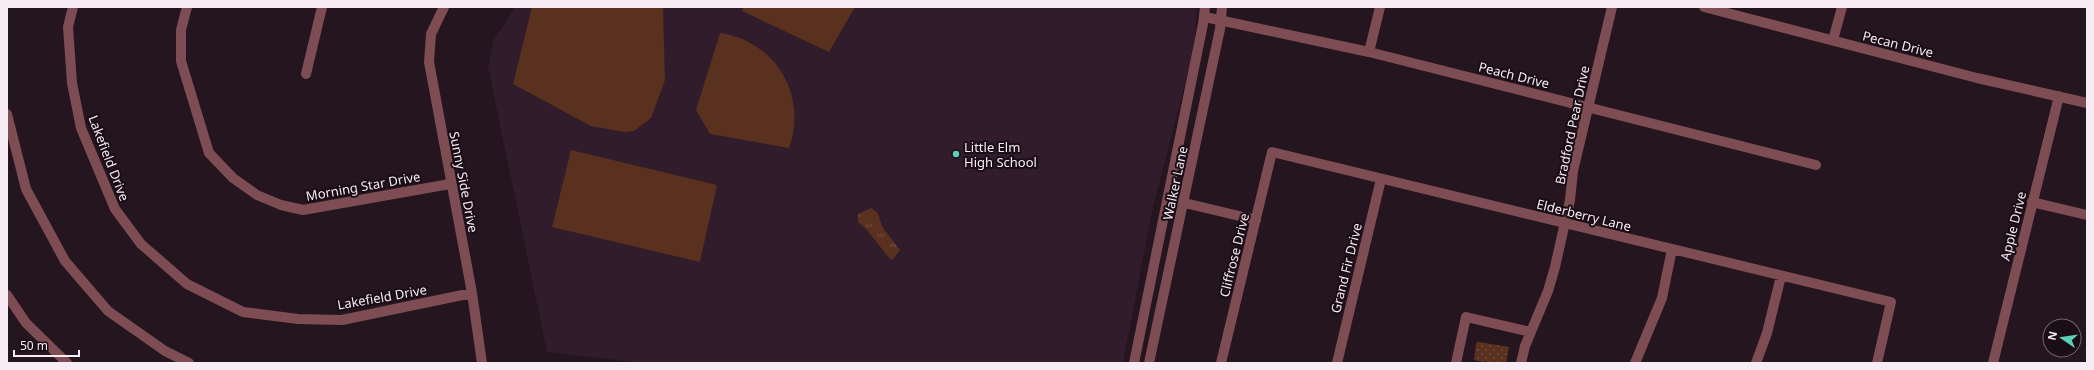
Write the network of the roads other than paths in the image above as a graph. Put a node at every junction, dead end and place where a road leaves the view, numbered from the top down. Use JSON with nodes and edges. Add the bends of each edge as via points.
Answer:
{"nodes":[{"id":1,"x":73,"y":7,"type":"edge"},
{"id":2,"x":187,"y":7,"type":"edge"},
{"id":3,"x":322,"y":7,"type":"edge"},
{"id":4,"x":444,"y":7,"type":"edge"},
{"id":5,"x":1222,"y":7,"type":"edge"},
{"id":6,"x":1380,"y":7,"type":"edge"},
{"id":7,"x":1612,"y":7,"type":"edge"},
{"id":8,"x":1704,"y":7,"type":"edge"},
{"id":9,"x":1842,"y":7,"type":"edge"},
{"id":10,"x":1727,"y":10,"type":"edge"},
{"id":11,"x":1205,"y":12,"type":"edge"},
{"id":12,"x":1222,"y":19,"type":"junction"},
{"id":13,"x":1833,"y":40,"type":"junction"},
{"id":14,"x":1369,"y":52,"type":"junction"},
{"id":15,"x":306,"y":74,"type":"dead end"},
{"id":16,"x":2059,"y":96,"type":"junction"},
{"id":17,"x":2087,"y":103,"type":"edge"},
{"id":18,"x":1587,"y":107,"type":"junction"},
{"id":19,"x":7,"y":114,"type":"edge"},
{"id":20,"x":1272,"y":152,"type":"joint"},
{"id":21,"x":1816,"y":165,"type":"dead end"},
{"id":22,"x":1381,"y":179,"type":"junction"},
{"id":23,"x":450,"y":184,"type":"junction"},
{"id":24,"x":1168,"y":199,"type":"junction"},
{"id":25,"x":2032,"y":202,"type":"junction"},
{"id":26,"x":1184,"y":203,"type":"junction"},
{"id":27,"x":2087,"y":216,"type":"edge"},
{"id":28,"x":1256,"y":220,"type":"junction"},
{"id":29,"x":1565,"y":223,"type":"junction"},
{"id":30,"x":1672,"y":249,"type":"junction"},
{"id":31,"x":1781,"y":276,"type":"junction"},
{"id":32,"x":472,"y":293,"type":"junction"},
{"id":33,"x":7,"y":295,"type":"edge"},
{"id":34,"x":1531,"y":332,"type":"junction"},
{"id":35,"x":66,"y":363,"type":"edge"},
{"id":36,"x":189,"y":363,"type":"edge"},
{"id":37,"x":482,"y":363,"type":"edge"},
{"id":38,"x":1134,"y":363,"type":"edge"},
{"id":39,"x":1149,"y":363,"type":"edge"},
{"id":40,"x":1221,"y":363,"type":"edge"},
{"id":41,"x":1336,"y":363,"type":"edge"},
{"id":42,"x":1456,"y":363,"type":"edge"},
{"id":43,"x":1521,"y":363,"type":"edge"},
{"id":44,"x":1635,"y":363,"type":"edge"},
{"id":45,"x":1756,"y":363,"type":"edge"},
{"id":46,"x":1877,"y":363,"type":"edge"},
{"id":47,"x":1993,"y":363,"type":"edge"}],
"edges":[{"from":1,"to":32,"type":"street","name":"Lakefield Drive","via":[[68,27],[72,83],[81,128],[106,189],[115,210],[141,244],[187,284],[243,312],[298,319],[342,320]]},
{"from":2,"to":23,"type":"street","name":"Morning Star Drive","via":[[181,30],[181,61],[209,153],[233,178],[257,195],[281,205],[303,210]]},
{"from":3,"to":15,"type":"street"},
{"from":4,"to":23,"type":"street","name":"Sunny Side Drive","via":[[431,34],[429,62]]},
{"from":5,"to":12,"type":"street","name":"Walker Lane"},
{"from":6,"to":14,"type":"street"},
{"from":7,"to":18,"type":"street","name":"Bradford Pear Drive"},
{"from":8,"to":10,"type":"street","name":"Pecan Drive"},
{"from":9,"to":13,"type":"street"},
{"from":10,"to":13,"type":"street","name":"Pecan Drive"},
{"from":11,"to":12,"type":"street","name":"Peach Drive"},
{"from":11,"to":24,"type":"street","name":"Walker Lane"},
{"from":12,"to":14,"type":"street","name":"Peach Drive"},
{"from":12,"to":26,"type":"street","name":"Walker Lane"},
{"from":13,"to":16,"type":"street","name":"Pecan Drive","via":[[1977,78]]},
{"from":14,"to":18,"type":"street","name":"Peach Drive"},
{"from":16,"to":17,"type":"street","name":"Pecan Drive"},
{"from":16,"to":25,"type":"street","name":"Apple Drive"},
{"from":18,"to":21,"type":"street","name":"Peach Drive"},
{"from":18,"to":29,"type":"street","name":"Bradford Pear Drive"},
{"from":19,"to":36,"type":"street","via":[[26,189],[65,261],[108,311],[164,351]]},
{"from":20,"to":22,"type":"street","name":"Elderberry Lane"},
{"from":20,"to":28,"type":"street","name":"Cliffrose Drive"},
{"from":22,"to":29,"type":"street","name":"Elderberry Lane"},
{"from":22,"to":41,"type":"street","name":"Grand Fir Drive"},
{"from":23,"to":32,"type":"street","name":"Sunny Side Drive"},
{"from":24,"to":26,"type":"street"},
{"from":24,"to":38,"type":"street","name":"Walker Lane"},
{"from":25,"to":27,"type":"street"},
{"from":25,"to":47,"type":"street","name":"Apple Drive"},
{"from":26,"to":28,"type":"street"},
{"from":26,"to":39,"type":"street","name":"Walker Lane"},
{"from":28,"to":40,"type":"street","name":"Cliffrose Drive"},
{"from":29,"to":30,"type":"street","name":"Elderberry Lane"},
{"from":29,"to":34,"type":"street","name":"Bradford Pear Drive","via":[[1548,291]]},
{"from":30,"to":31,"type":"street","name":"Elderberry Lane"},
{"from":30,"to":44,"type":"street","via":[[1662,298]]},
{"from":31,"to":45,"type":"street","via":[[1767,333]]},
{"from":31,"to":46,"type":"street","name":"Elderberry Lane","via":[[1891,302]]},
{"from":32,"to":37,"type":"street","name":"Sunny Side Drive"},
{"from":33,"to":35,"type":"street","via":[[26,323]]},
{"from":34,"to":42,"type":"street","via":[[1466,317]]},
{"from":34,"to":43,"type":"street","name":"Bradford Pear Drive"}]}
